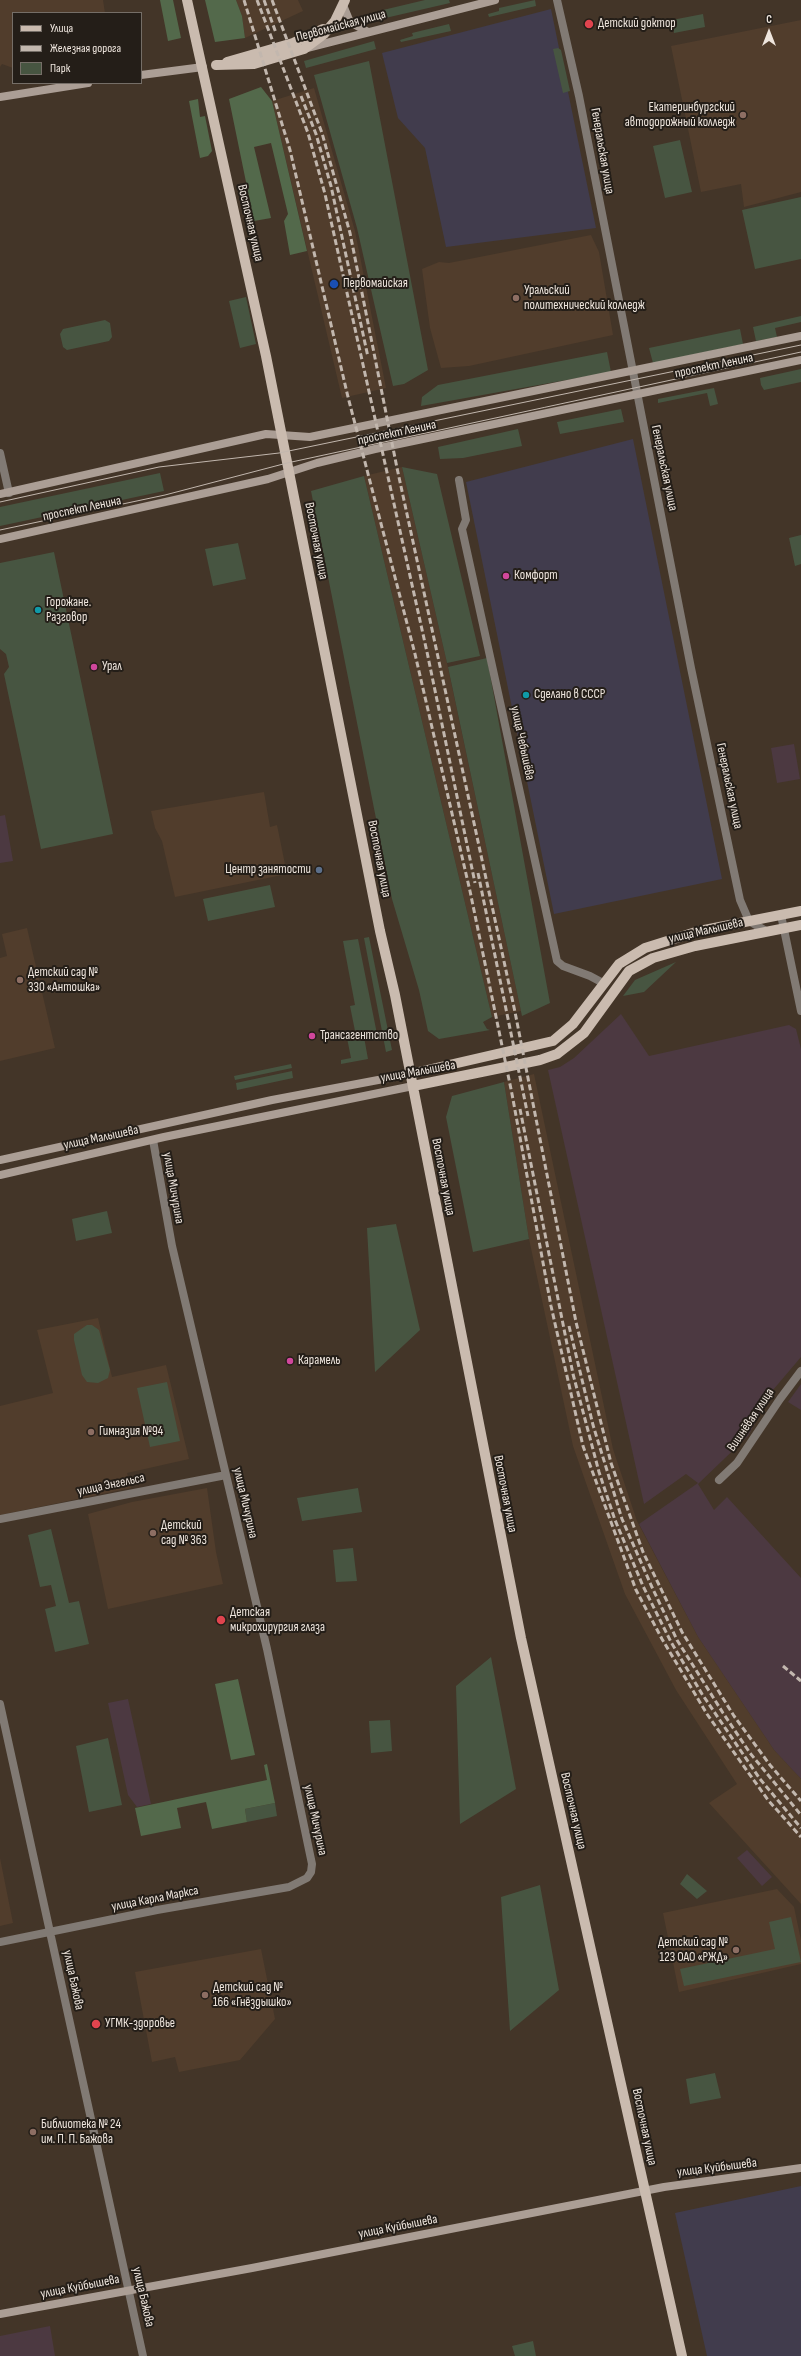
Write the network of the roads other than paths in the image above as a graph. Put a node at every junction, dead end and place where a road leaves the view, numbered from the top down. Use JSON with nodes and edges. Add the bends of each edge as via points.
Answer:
{"nodes":[{"id":1,"x":187,"y":0,"type":"edge"},
{"id":2,"x":495,"y":0,"type":"edge"},
{"id":3,"x":557,"y":0,"type":"edge"},
{"id":4,"x":344,"y":2,"type":"edge"},
{"id":5,"x":335,"y":21,"type":"junction"},
{"id":6,"x":368,"y":32,"type":"junction"},
{"id":7,"x":304,"y":49,"type":"junction"},
{"id":8,"x":216,"y":65,"type":"junction"},
{"id":9,"x":203,"y":67,"type":"junction"},
{"id":10,"x":142,"y":75,"type":"edge"},
{"id":11,"x":82,"y":84,"type":"edge"},
{"id":12,"x":0,"y":97,"type":"edge"},
{"id":13,"x":801,"y":336,"type":"edge"},
{"id":14,"x":801,"y":360,"type":"edge"},
{"id":15,"x":632,"y":371,"type":"junction"},
{"id":16,"x":637,"y":395,"type":"junction"},
{"id":17,"x":281,"y":434,"type":"junction"},
{"id":18,"x":0,"y":453,"type":"edge"},
{"id":19,"x":290,"y":473,"type":"junction"},
{"id":20,"x":459,"y":480,"type":"dead end"},
{"id":21,"x":9,"y":493,"type":"junction"},
{"id":22,"x":0,"y":494,"type":"edge"},
{"id":23,"x":0,"y":539,"type":"edge"},
{"id":24,"x":801,"y":911,"type":"edge"},
{"id":25,"x":781,"y":915,"type":"junction"},
{"id":26,"x":749,"y":921,"type":"junction"},
{"id":27,"x":801,"y":924,"type":"edge"},
{"id":28,"x":784,"y":928,"type":"junction"},
{"id":29,"x":766,"y":931,"type":"junction"},
{"id":30,"x":603,"y":983,"type":"junction"},
{"id":31,"x":801,"y":1011,"type":"edge"},
{"id":32,"x":410,"y":1074,"type":"junction"},
{"id":33,"x":413,"y":1086,"type":"junction"},
{"id":34,"x":153,"y":1140,"type":"junction"},
{"id":35,"x":0,"y":1160,"type":"edge"},
{"id":36,"x":0,"y":1175,"type":"edge"},
{"id":37,"x":801,"y":1371,"type":"edge"},
{"id":38,"x":226,"y":1475,"type":"junction"},
{"id":39,"x":719,"y":1480,"type":"dead end"},
{"id":40,"x":0,"y":1519,"type":"edge"},
{"id":41,"x":0,"y":1704,"type":"edge"},
{"id":42,"x":310,"y":1872,"type":"joint"},
{"id":43,"x":50,"y":1933,"type":"junction"},
{"id":44,"x":0,"y":1942,"type":"edge"},
{"id":45,"x":801,"y":2168,"type":"edge"},
{"id":46,"x":644,"y":2191,"type":"junction"},
{"id":47,"x":129,"y":2290,"type":"junction"},
{"id":48,"x":0,"y":2314,"type":"edge"},
{"id":49,"x":143,"y":2356,"type":"edge"},
{"id":50,"x":682,"y":2356,"type":"edge"}],
"edges":[{"from":1,"to":9,"type":"main road","name":"Восточная улица"},
{"from":2,"to":6,"type":"main road","name":"Первомайская улица"},
{"from":3,"to":15,"type":"street","name":"Генеральская улица","via":[[579,96]]},
{"from":4,"to":5,"type":"main road"},
{"from":4,"to":6,"type":"main road","via":[[350,22]]},
{"from":5,"to":7,"type":"main road"},
{"from":5,"to":8,"type":"main road","name":"Первомайская улица","via":[[293,43]]},
{"from":6,"to":7,"type":"main road","name":"Первомайская улица"},
{"from":7,"to":8,"type":"main road","name":"Первомайская улица","via":[[254,64]]},
{"from":8,"to":9,"type":"main road","name":"Первомайская улица"},
{"from":9,"to":10,"type":"main road","name":"Первомайская улица"},
{"from":9,"to":17,"type":"main road","name":"Восточная улица"},
{"from":11,"to":12,"type":"main road"},
{"from":13,"to":15,"type":"main road","name":"проспект Ленина"},
{"from":14,"to":16,"type":"main road","name":"проспект Ленина"},
{"from":15,"to":16,"type":"street","name":"Генеральская улица"},
{"from":15,"to":17,"type":"main road","name":"проспект Ленина","via":[[310,437]]},
{"from":16,"to":19,"type":"main road","name":"проспект Ленина","via":[[374,449],[317,463]]},
{"from":16,"to":26,"type":"street","name":"Генеральская улица","via":[[740,900]]},
{"from":17,"to":19,"type":"main road","name":"Восточная улица"},
{"from":17,"to":21,"type":"main road","name":"проспект Ленина","via":[[266,434]]},
{"from":18,"to":21,"type":"street"},
{"from":19,"to":23,"type":"main road","name":"проспект Ленина"},
{"from":19,"to":32,"type":"main road","name":"Восточная улица"},
{"from":20,"to":30,"type":"street","name":"улица Чебышёва","via":[[466,520],[462,529],[557,961]]},
{"from":21,"to":22,"type":"main road","name":"проспект Ленина"},
{"from":24,"to":25,"type":"main road","name":"улица Малышева"},
{"from":25,"to":26,"type":"main road","name":"улица Малышева"},
{"from":25,"to":28,"type":"street"},
{"from":26,"to":29,"type":"street"},
{"from":26,"to":30,"type":"main road","name":"улица Малышева","via":[[690,934],[645,948],[619,964]]},
{"from":27,"to":28,"type":"main road","name":"улица Малышева"},
{"from":28,"to":29,"type":"main road","name":"улица Малышева"},
{"from":28,"to":31,"type":"street"},
{"from":29,"to":33,"type":"main road","name":"улица Малышева","via":[[673,952],[640,965],[622,979],[584,1033],[557,1054],[540,1060]]},
{"from":30,"to":32,"type":"main road","name":"улица Малышева","via":[[573,1024],[552,1041]]},
{"from":32,"to":33,"type":"main road","name":"Восточная улица"},
{"from":32,"to":35,"type":"main road","name":"улица Малышева","via":[[272,1100]]},
{"from":33,"to":34,"type":"main road","name":"улица Малышева"},
{"from":33,"to":46,"type":"main road","name":"Восточная улица","via":[[504,1558]]},
{"from":34,"to":36,"type":"main road","name":"улица Малышева"},
{"from":34,"to":38,"type":"street","name":"улица Мичурина","via":[[170,1240]]},
{"from":37,"to":39,"type":"street","name":"Вишнёвая улица","via":[[737,1463]]},
{"from":38,"to":40,"type":"street","name":"улица Энгельса"},
{"from":38,"to":42,"type":"street","name":"улица Мичурина","via":[[267,1649],[312,1864]]},
{"from":41,"to":43,"type":"street","name":"улица Бажова"},
{"from":42,"to":43,"type":"street","name":"улица Карла Маркса","via":[[307,1878],[288,1887],[157,1910]]},
{"from":43,"to":44,"type":"street","name":"улица Карла Маркса"},
{"from":43,"to":47,"type":"street","name":"улица Бажова"},
{"from":45,"to":46,"type":"main road","name":"улица Куйбышева"},
{"from":46,"to":47,"type":"main road","name":"улица Куйбышева"},
{"from":46,"to":50,"type":"main road","name":"Восточная улица"},
{"from":47,"to":48,"type":"main road","name":"улица Куйбышева"},
{"from":47,"to":49,"type":"street","name":"улица Бажова"}]}
